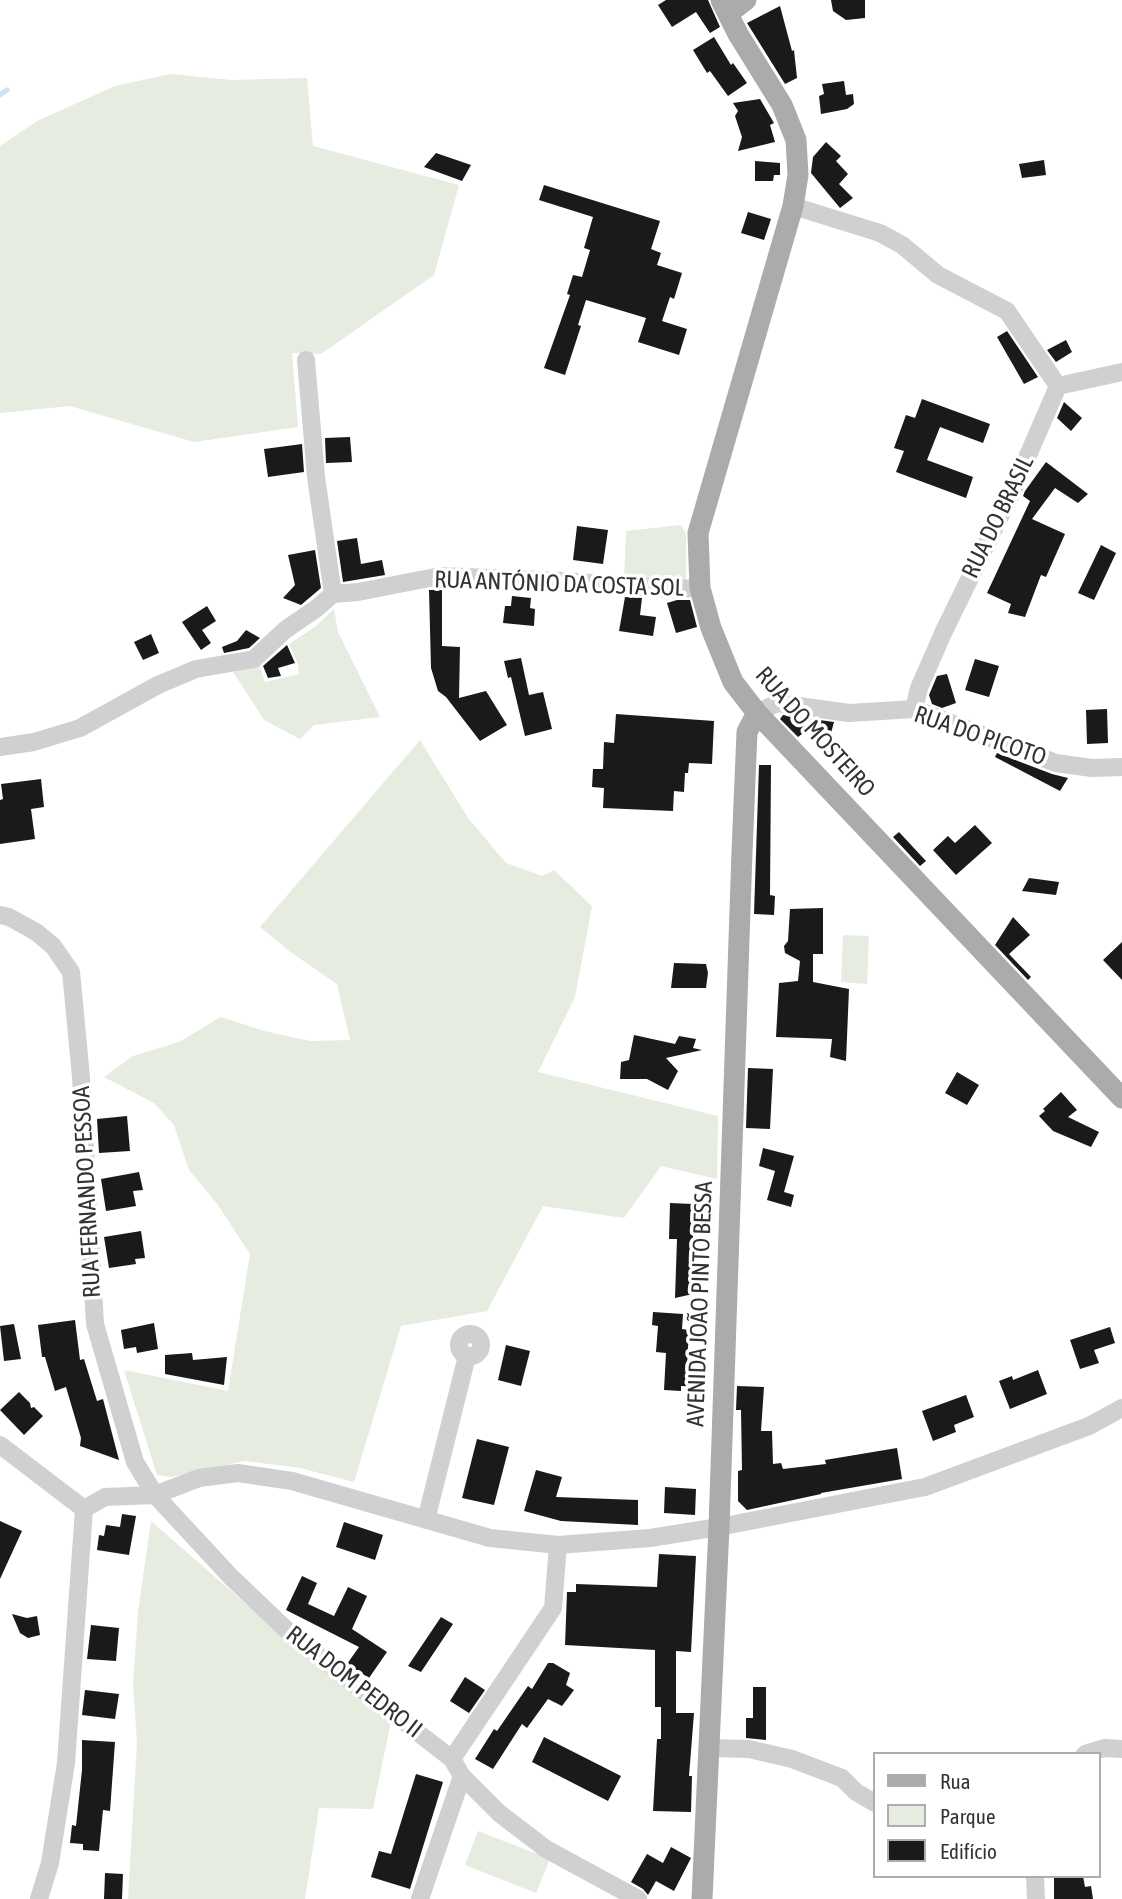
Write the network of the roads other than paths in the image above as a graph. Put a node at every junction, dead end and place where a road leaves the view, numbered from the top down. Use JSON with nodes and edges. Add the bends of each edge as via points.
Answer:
{"nodes":[{"id":1,"x":732,"y":4,"type":"edge"},
{"id":2,"x":793,"y":206,"type":"junction"},
{"id":3,"x":306,"y":360,"type":"dead end"},
{"id":4,"x":1122,"y":372,"type":"edge"},
{"id":5,"x":1058,"y":386,"type":"junction"},
{"id":6,"x":700,"y":588,"type":"junction"},
{"id":7,"x":333,"y":594,"type":"junction"},
{"id":8,"x":914,"y":709,"type":"junction"},
{"id":9,"x":757,"y":713,"type":"junction"},
{"id":10,"x":0,"y":747,"type":"edge"},
{"id":11,"x":1122,"y":767,"type":"edge"},
{"id":12,"x":0,"y":915,"type":"edge"},
{"id":13,"x":1122,"y":1098,"type":"edge"},
{"id":14,"x":467,"y":1356,"type":"dead end"},
{"id":15,"x":1122,"y":1408,"type":"edge"},
{"id":16,"x":0,"y":1445,"type":"edge"},
{"id":17,"x":155,"y":1495,"type":"junction"},
{"id":18,"x":84,"y":1509,"type":"junction"},
{"id":19,"x":426,"y":1520,"type":"junction"},
{"id":20,"x":719,"y":1527,"type":"junction"},
{"id":21,"x":558,"y":1545,"type":"junction"},
{"id":22,"x":708,"y":1748,"type":"junction"},
{"id":23,"x":1122,"y":1749,"type":"edge"},
{"id":24,"x":1091,"y":1752,"type":"edge"},
{"id":25,"x":452,"y":1759,"type":"junction"},
{"id":26,"x":462,"y":1776,"type":"junction"},
{"id":27,"x":874,"y":1802,"type":"edge"},
{"id":28,"x":1035,"y":1878,"type":"edge"},
{"id":29,"x":39,"y":1899,"type":"edge"},
{"id":30,"x":420,"y":1899,"type":"edge"},
{"id":31,"x":638,"y":1899,"type":"edge"},
{"id":32,"x":702,"y":1899,"type":"edge"},
{"id":33,"x":1036,"y":1899,"type":"edge"}],
"edges":[{"from":1,"to":2,"type":"main road","name":"RUA DO MOSTEIRO","via":[[738,34],[782,105],[796,140],[798,175]]},
{"from":2,"to":5,"type":"street","via":[[880,233],[939,275],[1007,311]]},
{"from":2,"to":6,"type":"main road","name":"RUA DO MOSTEIRO","via":[[698,533]]},
{"from":3,"to":7,"type":"street"},
{"from":4,"to":5,"type":"street"},
{"from":5,"to":8,"type":"street","name":"RUA DO BRASIL","via":[[975,572],[948,620]]},
{"from":6,"to":7,"type":"street","name":"RUA ANTÓNIO DA COSTA SOL","via":[[440,576]]},
{"from":6,"to":9,"type":"main road","name":"RUA DO MOSTEIRO","via":[[733,682]]},
{"from":7,"to":10,"type":"street","via":[[254,659],[196,668],[80,728]]},
{"from":8,"to":9,"type":"street","name":"RUA DO PICOTO","via":[[849,713],[777,703]]},
{"from":8,"to":11,"type":"street","name":"RUA DO PICOTO","via":[[1056,762]]},
{"from":9,"to":13,"type":"main road","name":"RUA DO MOSTEIRO"},
{"from":9,"to":20,"type":"main road","name":"AVENIDA JOÃO PINTO BESSA","via":[[747,732]]},
{"from":12,"to":17,"type":"street","name":"RUA FERNANDO PESSOA","via":[[36,932],[53,946],[71,972],[95,1324],[135,1462]]},
{"from":14,"to":19,"type":"street"},
{"from":15,"to":20,"type":"street","via":[[1089,1426],[925,1487]]},
{"from":16,"to":18,"type":"street"},
{"from":17,"to":18,"type":"street","via":[[105,1497]]},
{"from":17,"to":19,"type":"street","via":[[199,1478],[238,1473],[292,1481]]},
{"from":17,"to":25,"type":"street","name":"RUA DOM PEDRO II","via":[[294,1637]]},
{"from":18,"to":29,"type":"street","via":[[66,1763],[50,1863]]},
{"from":19,"to":21,"type":"street","via":[[490,1538]]},
{"from":20,"to":21,"type":"street"},
{"from":20,"to":22,"type":"main road","name":"AVENIDA JOÃO PINTO BESSA"},
{"from":21,"to":25,"type":"street","via":[[553,1608]]},
{"from":22,"to":27,"type":"street","via":[[749,1749],[792,1759],[842,1777]]},
{"from":22,"to":32,"type":"main road","name":"AVENIDA JOÃO PINTO BESSA"},
{"from":23,"to":24,"type":"street"},
{"from":25,"to":26,"type":"street","name":"RUA DOM PEDRO II"},
{"from":26,"to":30,"type":"street"},
{"from":26,"to":31,"type":"street","name":"RUA DOM PEDRO II","via":[[499,1813],[546,1849]]},
{"from":28,"to":33,"type":"street"}]}
